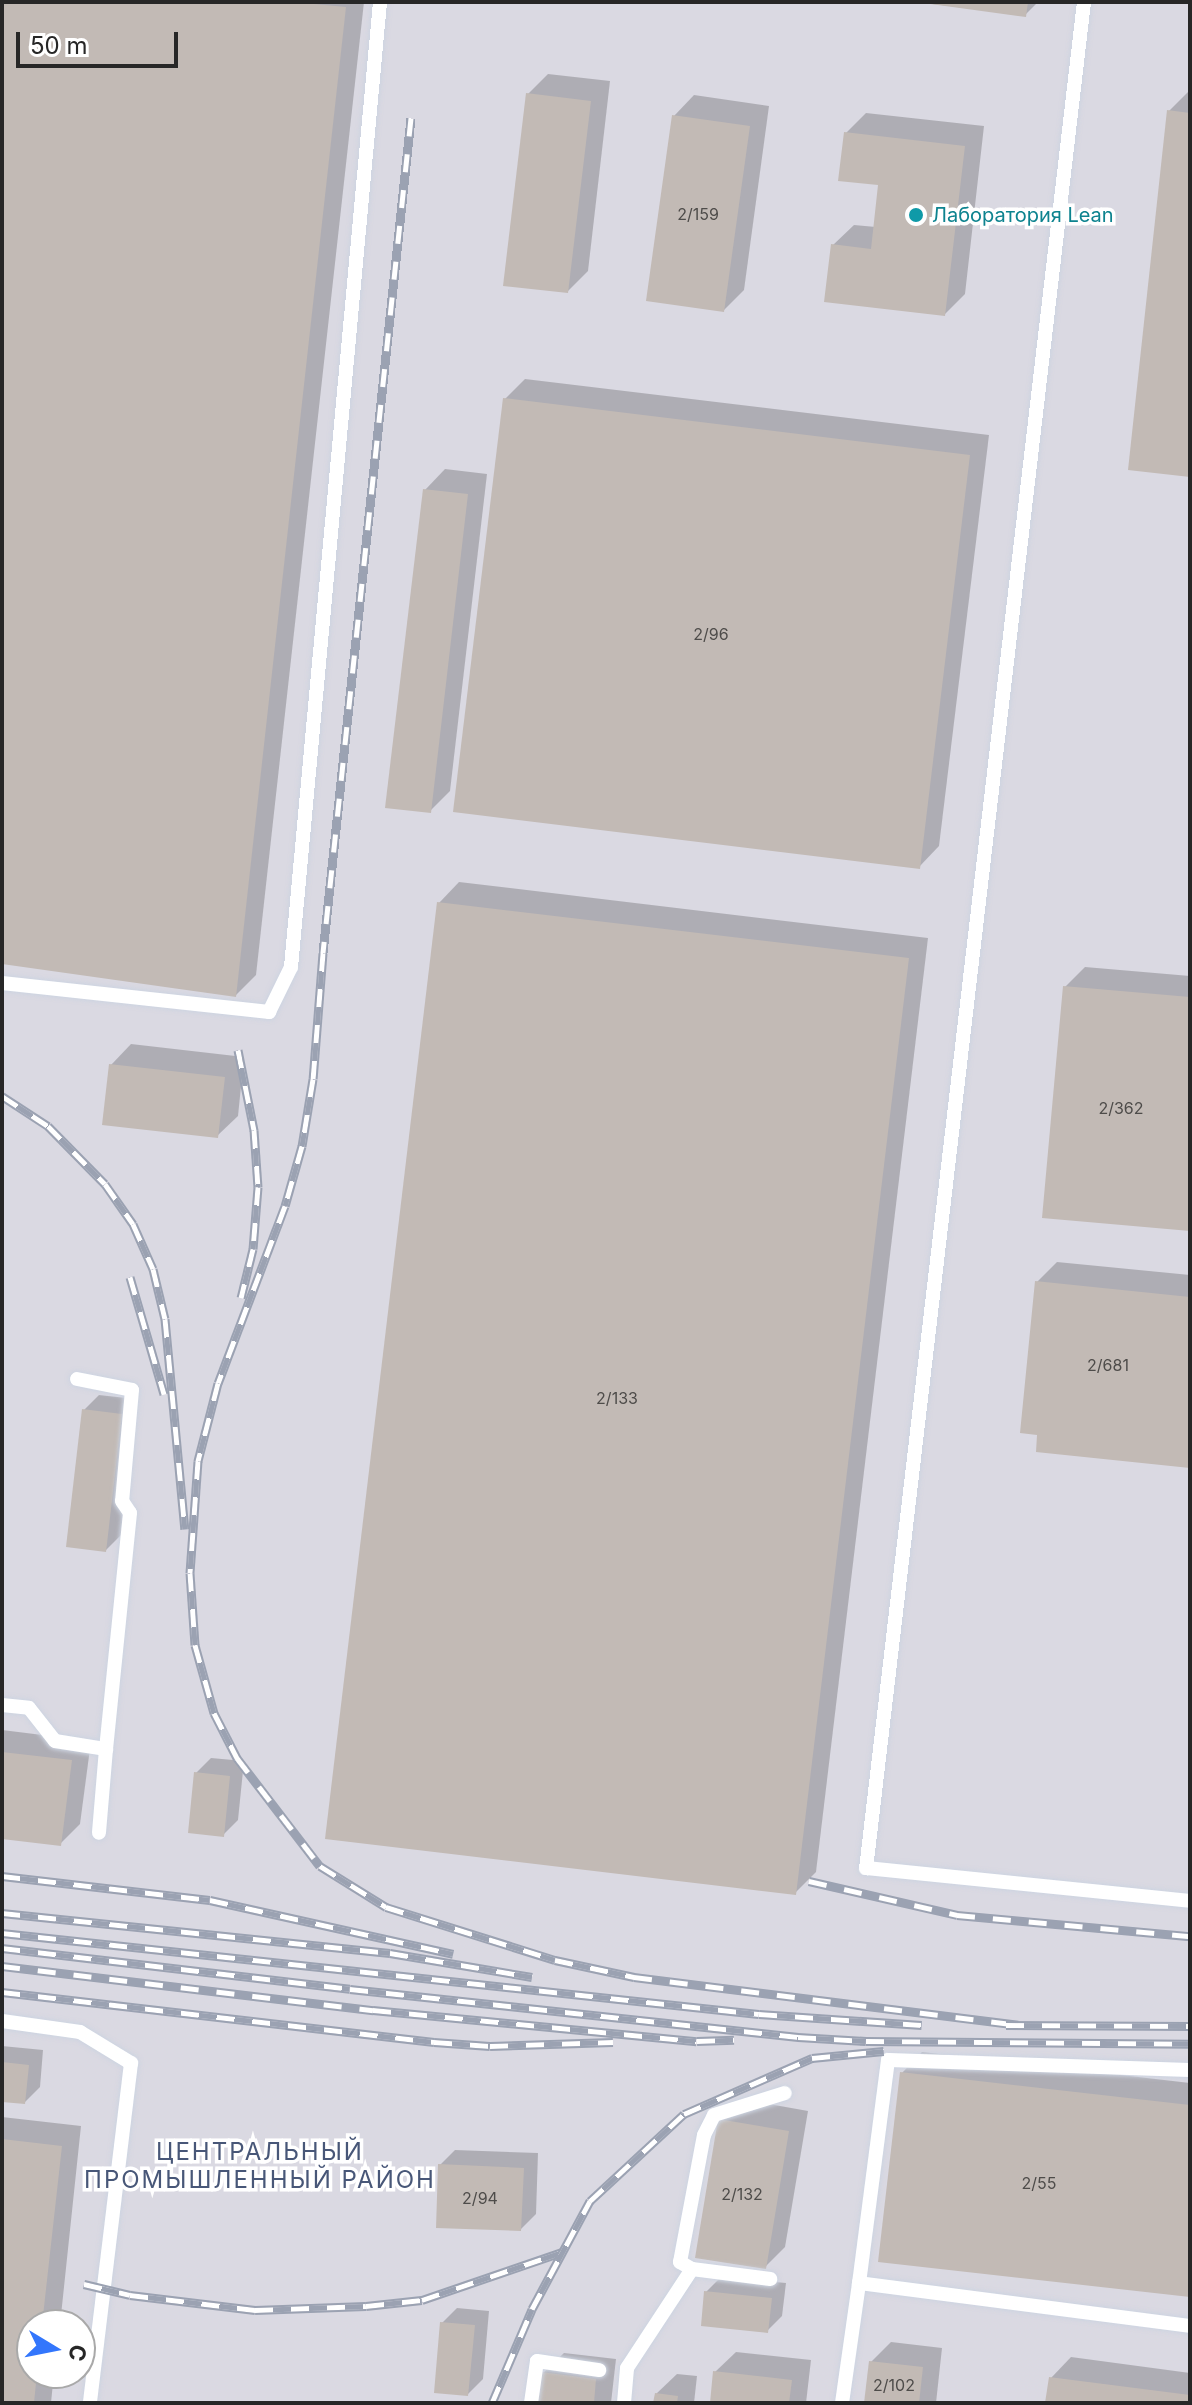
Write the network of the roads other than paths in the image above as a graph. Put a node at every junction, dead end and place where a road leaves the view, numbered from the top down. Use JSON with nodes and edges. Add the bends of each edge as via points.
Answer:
{"nodes":[{"id":1,"x":380,"y":2,"type":"edge"},
{"id":2,"x":1084,"y":2,"type":"edge"},
{"id":3,"x":2,"y":983,"type":"edge"},
{"id":4,"x":77,"y":1379,"type":"dead end"},
{"id":5,"x":2,"y":1705,"type":"edge"},
{"id":6,"x":106,"y":1749,"type":"junction"},
{"id":7,"x":99,"y":1833,"type":"dead end"},
{"id":8,"x":1190,"y":1901,"type":"edge"},
{"id":9,"x":2,"y":2021,"type":"edge"},
{"id":10,"x":1190,"y":2070,"type":"edge"},
{"id":11,"x":785,"y":2093,"type":"dead end"},
{"id":12,"x":692,"y":2269,"type":"junction"},
{"id":13,"x":770,"y":2279,"type":"dead end"},
{"id":14,"x":859,"y":2283,"type":"junction"},
{"id":15,"x":1190,"y":2326,"type":"edge"},
{"id":16,"x":599,"y":2370,"type":"dead end"},
{"id":17,"x":90,"y":2403,"type":"edge"},
{"id":18,"x":531,"y":2403,"type":"edge"},
{"id":19,"x":624,"y":2403,"type":"edge"},
{"id":20,"x":842,"y":2403,"type":"edge"}],
"edges":[{"from":1,"to":3,"type":"lane","via":[[291,967],[269,1012]]},
{"from":2,"to":8,"type":"lane","via":[[866,1868]]},
{"from":4,"to":6,"type":"lane","via":[[132,1390],[122,1501],[130,1513]]},
{"from":5,"to":6,"type":"lane","via":[[29,1708],[55,1741]]},
{"from":6,"to":7,"type":"lane"},
{"from":9,"to":17,"type":"lane","via":[[80,2032],[131,2063]]},
{"from":10,"to":14,"type":"lane","via":[[888,2060]]},
{"from":11,"to":12,"type":"lane","via":[[714,2115],[704,2135],[680,2262]]},
{"from":12,"to":13,"type":"lane"},
{"from":12,"to":19,"type":"lane","via":[[627,2368]]},
{"from":14,"to":15,"type":"lane"},
{"from":14,"to":20,"type":"lane"},
{"from":16,"to":18,"type":"lane","via":[[537,2361]]}]}
